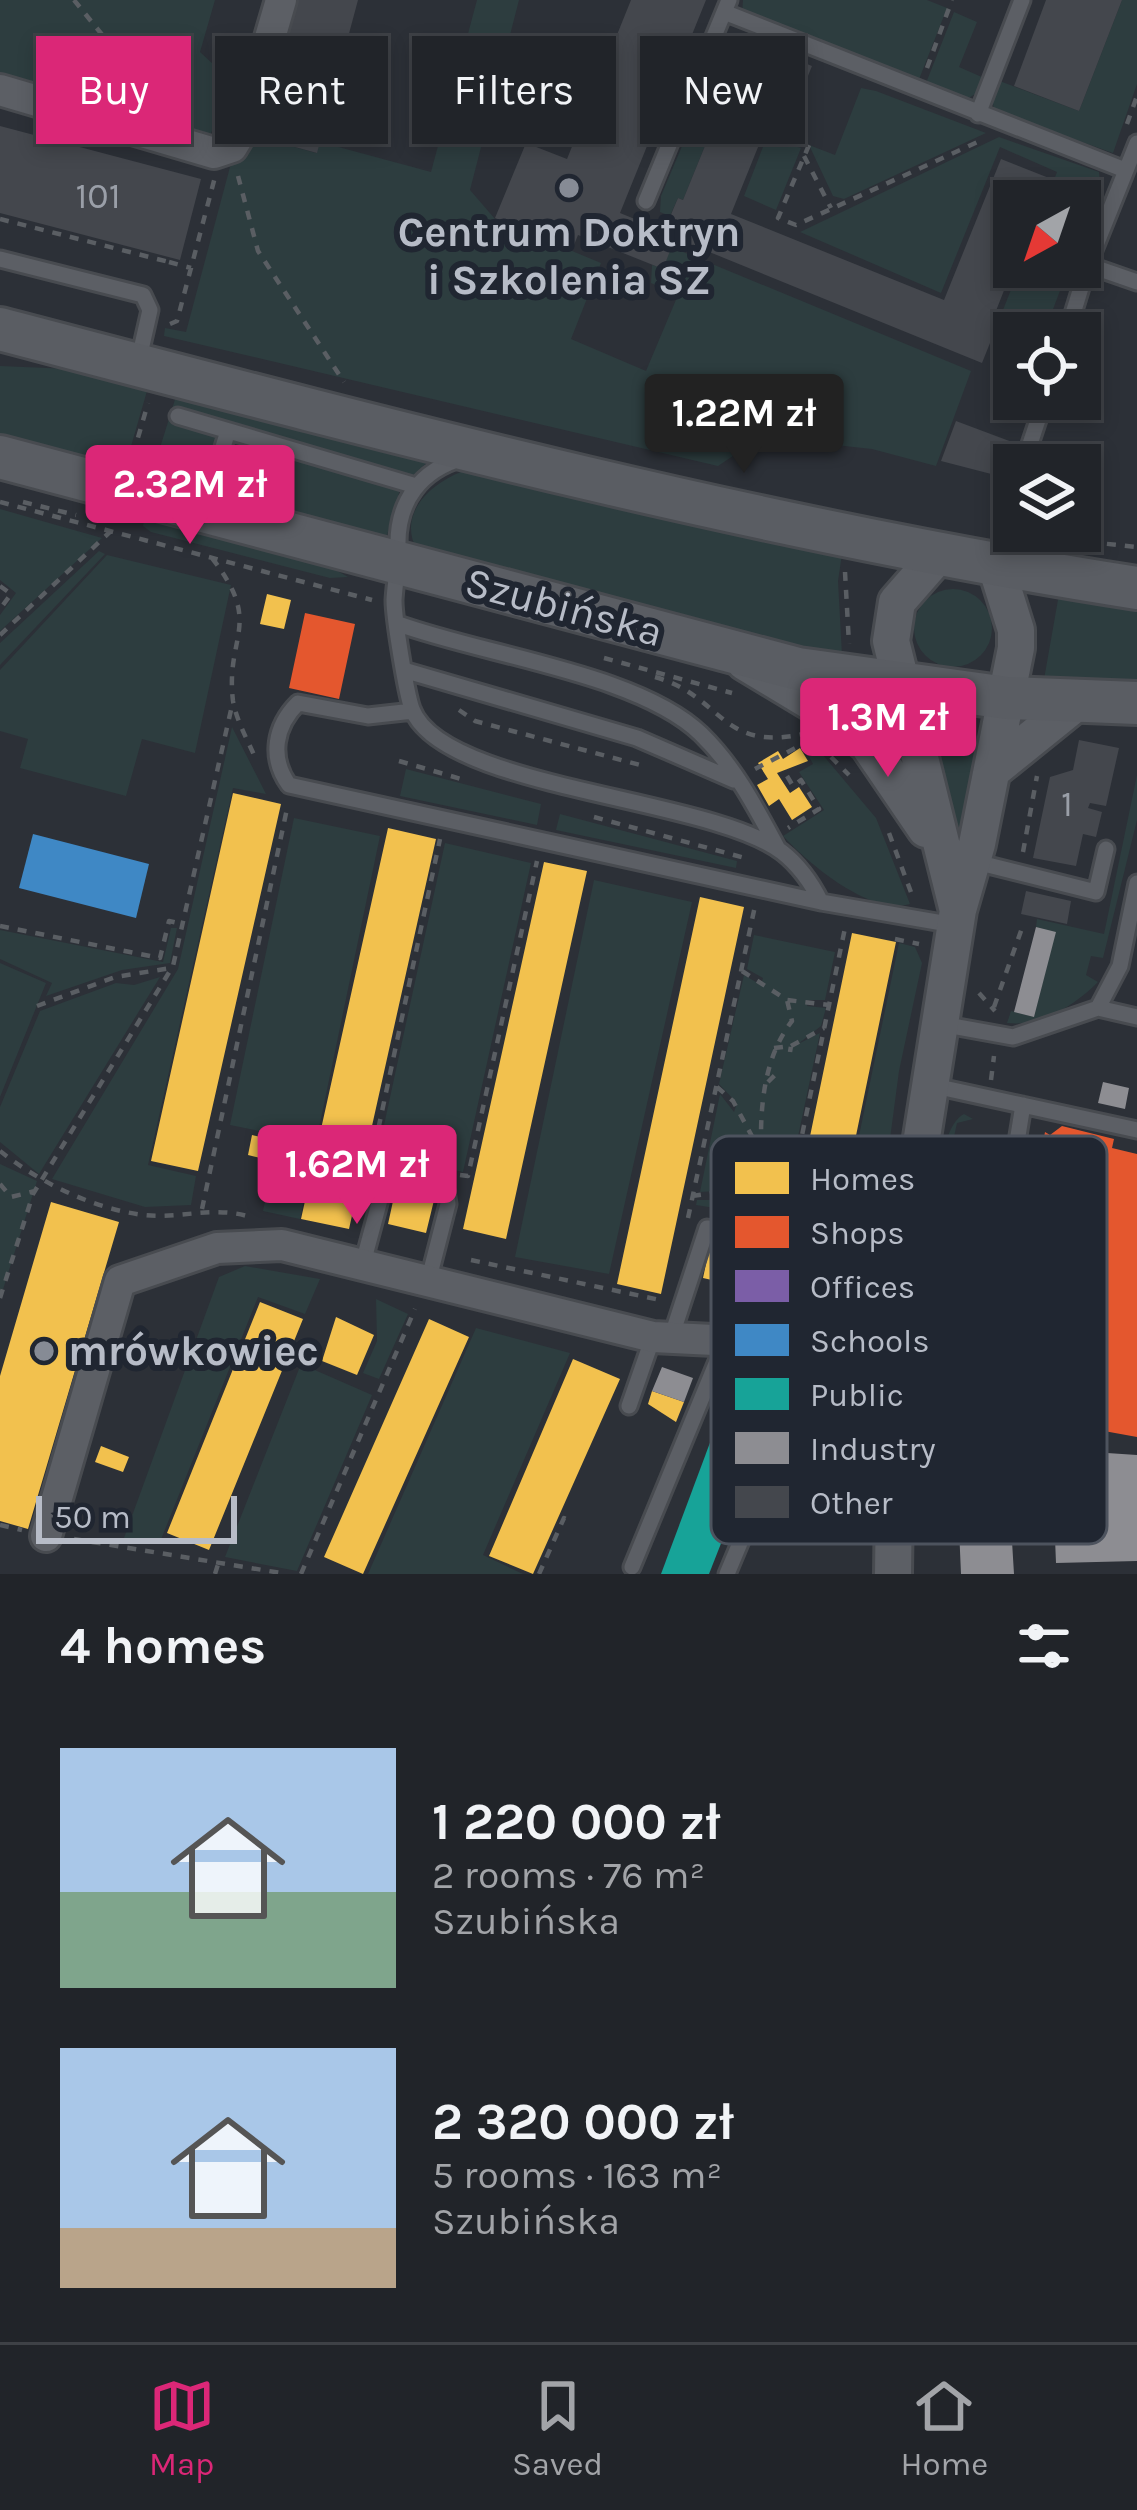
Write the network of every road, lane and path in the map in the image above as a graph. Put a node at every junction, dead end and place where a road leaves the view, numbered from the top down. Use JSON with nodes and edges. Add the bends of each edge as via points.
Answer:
{"nodes":[{"id":1,"x":74,"y":0,"type":"edge"},
{"id":2,"x":281,"y":0,"type":"edge"},
{"id":3,"x":952,"y":0,"type":"edge"},
{"id":4,"x":1022,"y":0,"type":"edge"},
{"id":5,"x":726,"y":6,"type":"edge"},
{"id":6,"x":0,"y":90,"type":"edge"},
{"id":7,"x":920,"y":90,"type":"junction"},
{"id":8,"x":978,"y":114,"type":"junction"},
{"id":9,"x":1011,"y":126,"type":"junction"},
{"id":10,"x":1137,"y":143,"type":"edge"},
{"id":11,"x":809,"y":145,"type":"dead end"},
{"id":12,"x":193,"y":147,"type":"junction"},
{"id":13,"x":232,"y":147,"type":"junction"},
{"id":14,"x":804,"y":156,"type":"junction"},
{"id":15,"x":1125,"y":170,"type":"junction"},
{"id":16,"x":646,"y":201,"type":"dead end"},
{"id":17,"x":831,"y":208,"type":"junction"},
{"id":18,"x":0,"y":219,"type":"edge"},
{"id":19,"x":1101,"y":232,"type":"edge"},
{"id":20,"x":0,"y":259,"type":"edge"},
{"id":21,"x":191,"y":268,"type":"junction"},
{"id":22,"x":1101,"y":270,"type":"edge"},
{"id":23,"x":1137,"y":282,"type":"edge"},
{"id":24,"x":3,"y":332,"type":"edge"},
{"id":25,"x":146,"y":357,"type":"junction"},
{"id":26,"x":352,"y":392,"type":"dead end"},
{"id":27,"x":178,"y":416,"type":"dead end"},
{"id":28,"x":228,"y":431,"type":"junction"},
{"id":29,"x":476,"y":455,"type":"junction"},
{"id":30,"x":0,"y":457,"type":"edge"},
{"id":31,"x":214,"y":476,"type":"dead end"},
{"id":32,"x":416,"y":486,"type":"junction"},
{"id":33,"x":123,"y":488,"type":"junction"},
{"id":34,"x":0,"y":502,"type":"edge"},
{"id":35,"x":112,"y":530,"type":"junction"},
{"id":36,"x":850,"y":538,"type":"junction"},
{"id":37,"x":1101,"y":543,"type":"edge"},
{"id":38,"x":1137,"y":547,"type":"edge"},
{"id":39,"x":999,"y":552,"type":"edge"},
{"id":40,"x":939,"y":554,"type":"junction"},
{"id":41,"x":996,"y":566,"type":"junction"},
{"id":42,"x":397,"y":582,"type":"junction"},
{"id":43,"x":0,"y":586,"type":"edge"},
{"id":44,"x":1137,"y":588,"type":"edge"},
{"id":45,"x":0,"y":610,"type":"edge"},
{"id":46,"x":396,"y":623,"type":"junction"},
{"id":47,"x":0,"y":635,"type":"edge"},
{"id":48,"x":726,"y":651,"type":"junction"},
{"id":49,"x":592,"y":654,"type":"dead end"},
{"id":50,"x":407,"y":671,"type":"junction"},
{"id":51,"x":854,"y":679,"type":"junction"},
{"id":52,"x":902,"y":686,"type":"junction"},
{"id":53,"x":1006,"y":698,"type":"junction"},
{"id":54,"x":753,"y":699,"type":"dead end"},
{"id":55,"x":233,"y":700,"type":"dead end"},
{"id":56,"x":1077,"y":702,"type":"junction"},
{"id":57,"x":1133,"y":705,"type":"edge"},
{"id":58,"x":459,"y":710,"type":"dead end"},
{"id":59,"x":413,"y":711,"type":"junction"},
{"id":60,"x":817,"y":731,"type":"dead end"},
{"id":61,"x":828,"y":748,"type":"dead end"},
{"id":62,"x":841,"y":754,"type":"dead end"},
{"id":63,"x":1040,"y":766,"type":"dead end"},
{"id":64,"x":994,"y":769,"type":"junction"},
{"id":65,"x":658,"y":770,"type":"dead end"},
{"id":66,"x":787,"y":776,"type":"dead end"},
{"id":67,"x":746,"y":782,"type":"junction"},
{"id":68,"x":288,"y":804,"type":"dead end"},
{"id":69,"x":885,"y":825,"type":"dead end"},
{"id":70,"x":895,"y":830,"type":"dead end"},
{"id":71,"x":441,"y":837,"type":"dead end"},
{"id":72,"x":780,"y":841,"type":"junction"},
{"id":73,"x":1106,"y":849,"type":"dead end"},
{"id":74,"x":538,"y":858,"type":"dead end"},
{"id":75,"x":958,"y":859,"type":"junction"},
{"id":76,"x":1029,"y":875,"type":"junction"},
{"id":77,"x":1137,"y":883,"type":"edge"},
{"id":78,"x":821,"y":902,"type":"junction"},
{"id":79,"x":755,"y":906,"type":"dead end"},
{"id":80,"x":182,"y":924,"type":"junction"},
{"id":81,"x":937,"y":925,"type":"junction"},
{"id":82,"x":0,"y":926,"type":"edge"},
{"id":83,"x":844,"y":928,"type":"dead end"},
{"id":84,"x":1022,"y":928,"type":"dead end"},
{"id":85,"x":921,"y":952,"type":"dead end"},
{"id":86,"x":171,"y":968,"type":"junction"},
{"id":87,"x":1129,"y":968,"type":"edge"},
{"id":88,"x":742,"y":971,"type":"junction"},
{"id":89,"x":974,"y":983,"type":"dead end"},
{"id":90,"x":787,"y":1000,"type":"junction"},
{"id":91,"x":829,"y":1005,"type":"junction"},
{"id":92,"x":37,"y":1006,"type":"dead end"},
{"id":93,"x":1098,"y":1008,"type":"junction"},
{"id":94,"x":993,"y":1009,"type":"junction"},
{"id":95,"x":1137,"y":1017,"type":"edge"},
{"id":96,"x":941,"y":1024,"type":"junction"},
{"id":97,"x":824,"y":1028,"type":"junction"},
{"id":98,"x":987,"y":1034,"type":"junction"},
{"id":99,"x":773,"y":1048,"type":"junction"},
{"id":100,"x":779,"y":1071,"type":"dead end"},
{"id":101,"x":768,"y":1082,"type":"junction"},
{"id":102,"x":930,"y":1085,"type":"junction"},
{"id":103,"x":716,"y":1086,"type":"junction"},
{"id":104,"x":989,"y":1097,"type":"junction"},
{"id":105,"x":1023,"y":1105,"type":"junction"},
{"id":106,"x":1137,"y":1130,"type":"edge"},
{"id":107,"x":750,"y":1136,"type":"edge"},
{"id":108,"x":757,"y":1136,"type":"edge"},
{"id":109,"x":802,"y":1136,"type":"edge"},
{"id":110,"x":923,"y":1136,"type":"edge"},
{"id":111,"x":1018,"y":1136,"type":"edge"},
{"id":112,"x":0,"y":1150,"type":"edge"},
{"id":113,"x":372,"y":1158,"type":"junction"},
{"id":114,"x":392,"y":1162,"type":"dead end"},
{"id":115,"x":449,"y":1172,"type":"dead end"},
{"id":116,"x":468,"y":1176,"type":"junction"},
{"id":117,"x":368,"y":1179,"type":"dead end"},
{"id":118,"x":41,"y":1182,"type":"junction"},
{"id":119,"x":0,"y":1184,"type":"edge"},
{"id":120,"x":35,"y":1190,"type":"junction"},
{"id":121,"x":711,"y":1194,"type":"edge"},
{"id":122,"x":464,"y":1196,"type":"dead end"},
{"id":123,"x":692,"y":1196,"type":"junction"},
{"id":124,"x":0,"y":1197,"type":"edge"},
{"id":125,"x":11,"y":1198,"type":"junction"},
{"id":126,"x":202,"y":1211,"type":"junction"},
{"id":127,"x":264,"y":1221,"type":"dead end"},
{"id":128,"x":711,"y":1229,"type":"edge"},
{"id":129,"x":683,"y":1238,"type":"dead end"},
{"id":130,"x":452,"y":1256,"type":"dead end"},
{"id":131,"x":363,"y":1263,"type":"junction"},
{"id":132,"x":4,"y":1275,"type":"edge"},
{"id":133,"x":428,"y":1282,"type":"junction"},
{"id":134,"x":0,"y":1298,"type":"edge"},
{"id":135,"x":669,"y":1302,"type":"dead end"},
{"id":136,"x":662,"y":1338,"type":"junction"},
{"id":137,"x":711,"y":1341,"type":"edge"},
{"id":138,"x":711,"y":1376,"type":"edge"},
{"id":139,"x":629,"y":1406,"type":"dead end"},
{"id":140,"x":570,"y":1521,"type":"dead end"},
{"id":141,"x":0,"y":1526,"type":"edge"},
{"id":142,"x":46,"y":1536,"type":"junction"},
{"id":143,"x":740,"y":1544,"type":"edge"},
{"id":144,"x":893,"y":1544,"type":"edge"},
{"id":145,"x":219,"y":1561,"type":"junction"},
{"id":146,"x":632,"y":1567,"type":"dead end"},
{"id":147,"x":215,"y":1574,"type":"edge"},
{"id":148,"x":287,"y":1574,"type":"edge"},
{"id":149,"x":301,"y":1574,"type":"edge"},
{"id":150,"x":539,"y":1574,"type":"edge"},
{"id":151,"x":727,"y":1574,"type":"edge"},
{"id":152,"x":893,"y":1574,"type":"edge"}],
"edges":[{"from":1,"to":12,"type":"path"},
{"from":2,"to":13,"type":"street"},
{"from":3,"to":7,"type":"path"},
{"from":4,"to":8,"type":"lane"},
{"from":5,"to":7,"type":"lane"},
{"from":5,"to":16,"type":"lane"},
{"from":6,"to":12,"type":"street"},
{"from":7,"to":8,"type":"lane"},
{"from":8,"to":9,"type":"lane"},
{"from":9,"to":15,"type":"lane"},
{"from":9,"to":17,"type":"path"},
{"from":10,"to":15,"type":"lane"},
{"from":11,"to":14,"type":"path"},
{"from":12,"to":13,"type":"street"},
{"from":13,"to":21,"type":"path","via":[[218,167]]},
{"from":13,"to":26,"type":"path","via":[[258,251]]},
{"from":14,"to":17,"type":"path"},
{"from":14,"to":17,"type":"path","via":[[778,218],[796,225]]},
{"from":15,"to":19,"type":"lane"},
{"from":18,"to":21,"type":"path"},
{"from":20,"to":25,"type":"lane","via":[[143,295],[150,303]]},
{"from":21,"to":25,"type":"path","via":[[177,321],[161,328]]},
{"from":22,"to":23,"type":"lane"},
{"from":24,"to":25,"type":"main road"},
{"from":25,"to":29,"type":"main road"},
{"from":25,"to":33,"type":"path"},
{"from":27,"to":28,"type":"lane"},
{"from":28,"to":31,"type":"lane"},
{"from":28,"to":32,"type":"lane"},
{"from":29,"to":32,"type":"lane","via":[[432,470]]},
{"from":29,"to":36,"type":"main road"},
{"from":30,"to":33,"type":"main road","name":"Szubińska"},
{"from":32,"to":42,"type":"lane","via":[[400,520]]},
{"from":33,"to":42,"type":"main road","name":"Szubińska"},
{"from":34,"to":35,"type":"path"},
{"from":35,"to":42,"type":"path","via":[[360,598]]},
{"from":35,"to":47,"type":"path"},
{"from":36,"to":40,"type":"main road"},
{"from":36,"to":51,"type":"path","via":[[843,608]]},
{"from":37,"to":38,"type":"path"},
{"from":39,"to":41,"type":"lane"},
{"from":40,"to":41,"type":"main road"},
{"from":40,"to":52,"type":"street","via":[[897,602],[891,641]]},
{"from":41,"to":44,"type":"main road"},
{"from":41,"to":53,"type":"street","via":[[1016,630]]},
{"from":42,"to":46,"type":"lane"},
{"from":42,"to":48,"type":"main road","name":"Szubińska"},
{"from":43,"to":45,"type":"path","via":[[11,594]]},
{"from":46,"to":50,"type":"lane"},
{"from":46,"to":67,"type":"lane","via":[[640,694],[702,735]]},
{"from":48,"to":51,"type":"main road","name":"Szubińska"},
{"from":48,"to":75,"type":"street","via":[[868,744]]},
{"from":49,"to":54,"type":"path"},
{"from":50,"to":59,"type":"lane"},
{"from":50,"to":67,"type":"lane","via":[[638,738]]},
{"from":51,"to":52,"type":"main road","name":"Szubińska"},
{"from":52,"to":53,"type":"main road","name":"Szubińska"},
{"from":52,"to":75,"type":"street"},
{"from":53,"to":56,"type":"main road","name":"Szubińska"},
{"from":53,"to":64,"type":"street"},
{"from":55,"to":80,"type":"path"},
{"from":56,"to":57,"type":"main road","name":"Szubińska"},
{"from":56,"to":64,"type":"street"},
{"from":58,"to":65,"type":"path","via":[[475,722]]},
{"from":59,"to":72,"type":"lane","via":[[436,739],[497,767]]},
{"from":59,"to":78,"type":"lane","via":[[368,716],[298,704],[282,719],[279,771],[289,784]]},
{"from":60,"to":67,"type":"path","via":[[804,723],[807,742]]},
{"from":61,"to":62,"type":"path","via":[[860,782]]},
{"from":63,"to":76,"type":"path","via":[[1021,844]]},
{"from":64,"to":75,"type":"street"},
{"from":66,"to":72,"type":"path","via":[[794,786],[801,781],[819,809]]},
{"from":67,"to":72,"type":"lane"},
{"from":68,"to":126,"type":"path"},
{"from":69,"to":81,"type":"path"},
{"from":70,"to":81,"type":"path"},
{"from":71,"to":113,"type":"path"},
{"from":72,"to":78,"type":"lane"},
{"from":73,"to":76,"type":"lane","via":[[1096,892]]},
{"from":74,"to":116,"type":"path"},
{"from":75,"to":76,"type":"lane"},
{"from":75,"to":81,"type":"street"},
{"from":77,"to":87,"type":"lane"},
{"from":78,"to":81,"type":"lane"},
{"from":79,"to":88,"type":"path"},
{"from":80,"to":82,"type":"path","via":[[169,921],[160,958]]},
{"from":80,"to":86,"type":"path"},
{"from":81,"to":85,"type":"path"},
{"from":81,"to":96,"type":"street"},
{"from":83,"to":91,"type":"path"},
{"from":84,"to":94,"type":"path"},
{"from":86,"to":92,"type":"path","via":[[115,977]]},
{"from":86,"to":118,"type":"path"},
{"from":87,"to":93,"type":"lane"},
{"from":88,"to":90,"type":"path"},
{"from":88,"to":103,"type":"path"},
{"from":89,"to":94,"type":"path"},
{"from":90,"to":91,"type":"path"},
{"from":90,"to":99,"type":"path","via":[[792,1021]]},
{"from":91,"to":97,"type":"path"},
{"from":93,"to":95,"type":"lane"},
{"from":93,"to":98,"type":"lane","via":[[1033,1033]]},
{"from":94,"to":98,"type":"path"},
{"from":94,"to":98,"type":"path","via":[[1000,1015]]},
{"from":96,"to":98,"type":"lane"},
{"from":96,"to":102,"type":"street"},
{"from":97,"to":99,"type":"path","via":[[790,1049]]},
{"from":97,"to":109,"type":"path"},
{"from":98,"to":104,"type":"path"},
{"from":99,"to":101,"type":"path"},
{"from":100,"to":101,"type":"path"},
{"from":101,"to":108,"type":"path"},
{"from":102,"to":104,"type":"lane"},
{"from":102,"to":110,"type":"street"},
{"from":103,"to":107,"type":"path"},
{"from":103,"to":123,"type":"path"},
{"from":104,"to":105,"type":"lane"},
{"from":105,"to":106,"type":"lane"},
{"from":105,"to":111,"type":"lane"},
{"from":112,"to":118,"type":"path"},
{"from":113,"to":114,"type":"path"},
{"from":113,"to":117,"type":"path"},
{"from":115,"to":116,"type":"path"},
{"from":116,"to":122,"type":"path"},
{"from":118,"to":120,"type":"path"},
{"from":118,"to":126,"type":"path","via":[[144,1215]]},
{"from":119,"to":125,"type":"path"},
{"from":120,"to":125,"type":"path"},
{"from":120,"to":132,"type":"path"},
{"from":121,"to":123,"type":"path"},
{"from":123,"to":129,"type":"path"},
{"from":124,"to":125,"type":"path"},
{"from":126,"to":127,"type":"path"},
{"from":128,"to":136,"type":"lane"},
{"from":130,"to":135,"type":"path"},
{"from":131,"to":133,"type":"street"},
{"from":131,"to":133,"type":"lane","via":[[385,1181],[435,1184],[448,1204]]},
{"from":131,"to":142,"type":"street","via":[[237,1244],[120,1281]]},
{"from":132,"to":134,"type":"path"},
{"from":133,"to":136,"type":"street"},
{"from":133,"to":149,"type":"path"},
{"from":136,"to":137,"type":"street"},
{"from":136,"to":139,"type":"lane"},
{"from":138,"to":146,"type":"lane"},
{"from":140,"to":150,"type":"path","via":[[564,1518]]},
{"from":141,"to":142,"type":"path"},
{"from":142,"to":145,"type":"path"},
{"from":143,"to":151,"type":"lane"},
{"from":144,"to":152,"type":"street"},
{"from":145,"to":147,"type":"path"},
{"from":145,"to":148,"type":"path"}]}
